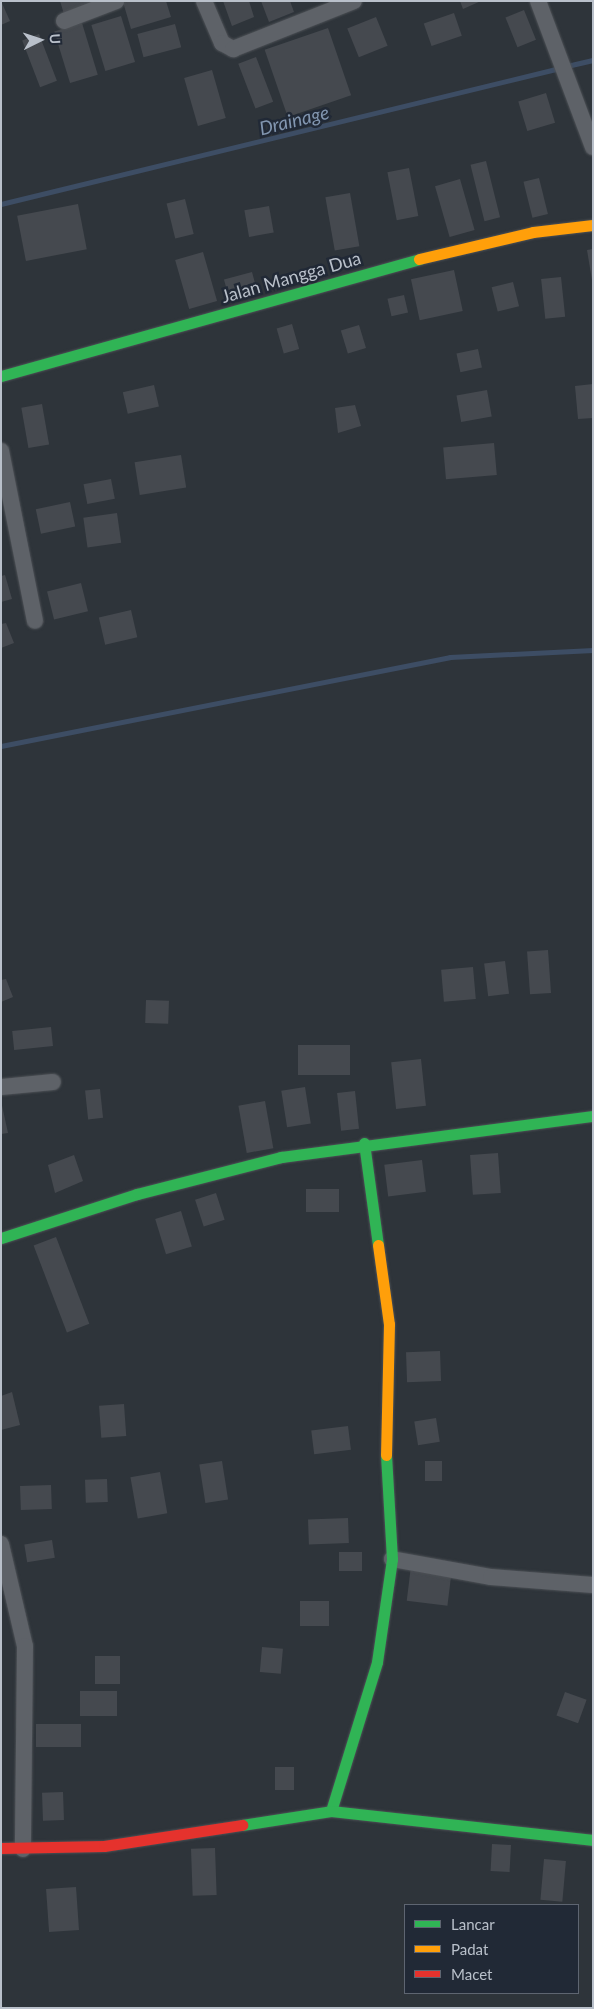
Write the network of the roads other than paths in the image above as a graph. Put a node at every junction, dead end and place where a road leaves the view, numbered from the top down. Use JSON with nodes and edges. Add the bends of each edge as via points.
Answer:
{"nodes":[{"id":1,"x":116,"y":1,"type":"edge"},
{"id":2,"x":204,"y":1,"type":"edge"},
{"id":3,"x":354,"y":1,"type":"edge"},
{"id":4,"x":538,"y":1,"type":"edge"},
{"id":5,"x":64,"y":21,"type":"dead end"},
{"id":6,"x":593,"y":147,"type":"edge"},
{"id":7,"x":593,"y":225,"type":"edge"},
{"id":8,"x":1,"y":376,"type":"edge"},
{"id":9,"x":1,"y":451,"type":"edge"},
{"id":10,"x":35,"y":621,"type":"dead end"},
{"id":11,"x":53,"y":1082,"type":"dead end"},
{"id":12,"x":1,"y":1087,"type":"edge"},
{"id":13,"x":593,"y":1116,"type":"edge"},
{"id":14,"x":364,"y":1143,"type":"junction"},
{"id":15,"x":1,"y":1238,"type":"edge"},
{"id":16,"x":1,"y":1544,"type":"edge"},
{"id":17,"x":392,"y":1559,"type":"junction"},
{"id":18,"x":593,"y":1585,"type":"edge"},
{"id":19,"x":331,"y":1811,"type":"junction"},
{"id":20,"x":593,"y":1840,"type":"edge"},
{"id":21,"x":1,"y":1848,"type":"edge"},
{"id":22,"x":23,"y":1849,"type":"junction"}],
"edges":[{"from":1,"to":5,"type":"street"},
{"from":2,"to":3,"type":"street","via":[[222,43],[234,49]]},
{"from":4,"to":6,"type":"street"},
{"from":7,"to":8,"type":"street","name":"Jalan Mangga Dua","via":[[533,232],[453,249]]},
{"from":9,"to":10,"type":"street"},
{"from":11,"to":12,"type":"street"},
{"from":13,"to":14,"type":"street"},
{"from":14,"to":15,"type":"street","via":[[281,1157],[137,1194]]},
{"from":14,"to":17,"type":"street","via":[[389,1324],[386,1448]]},
{"from":16,"to":22,"type":"street","via":[[25,1646]]},
{"from":17,"to":18,"type":"street","via":[[491,1577]]},
{"from":17,"to":19,"type":"street","via":[[377,1662]]},
{"from":19,"to":20,"type":"street"},
{"from":19,"to":22,"type":"street","via":[[104,1846]]},
{"from":21,"to":22,"type":"street"}]}
